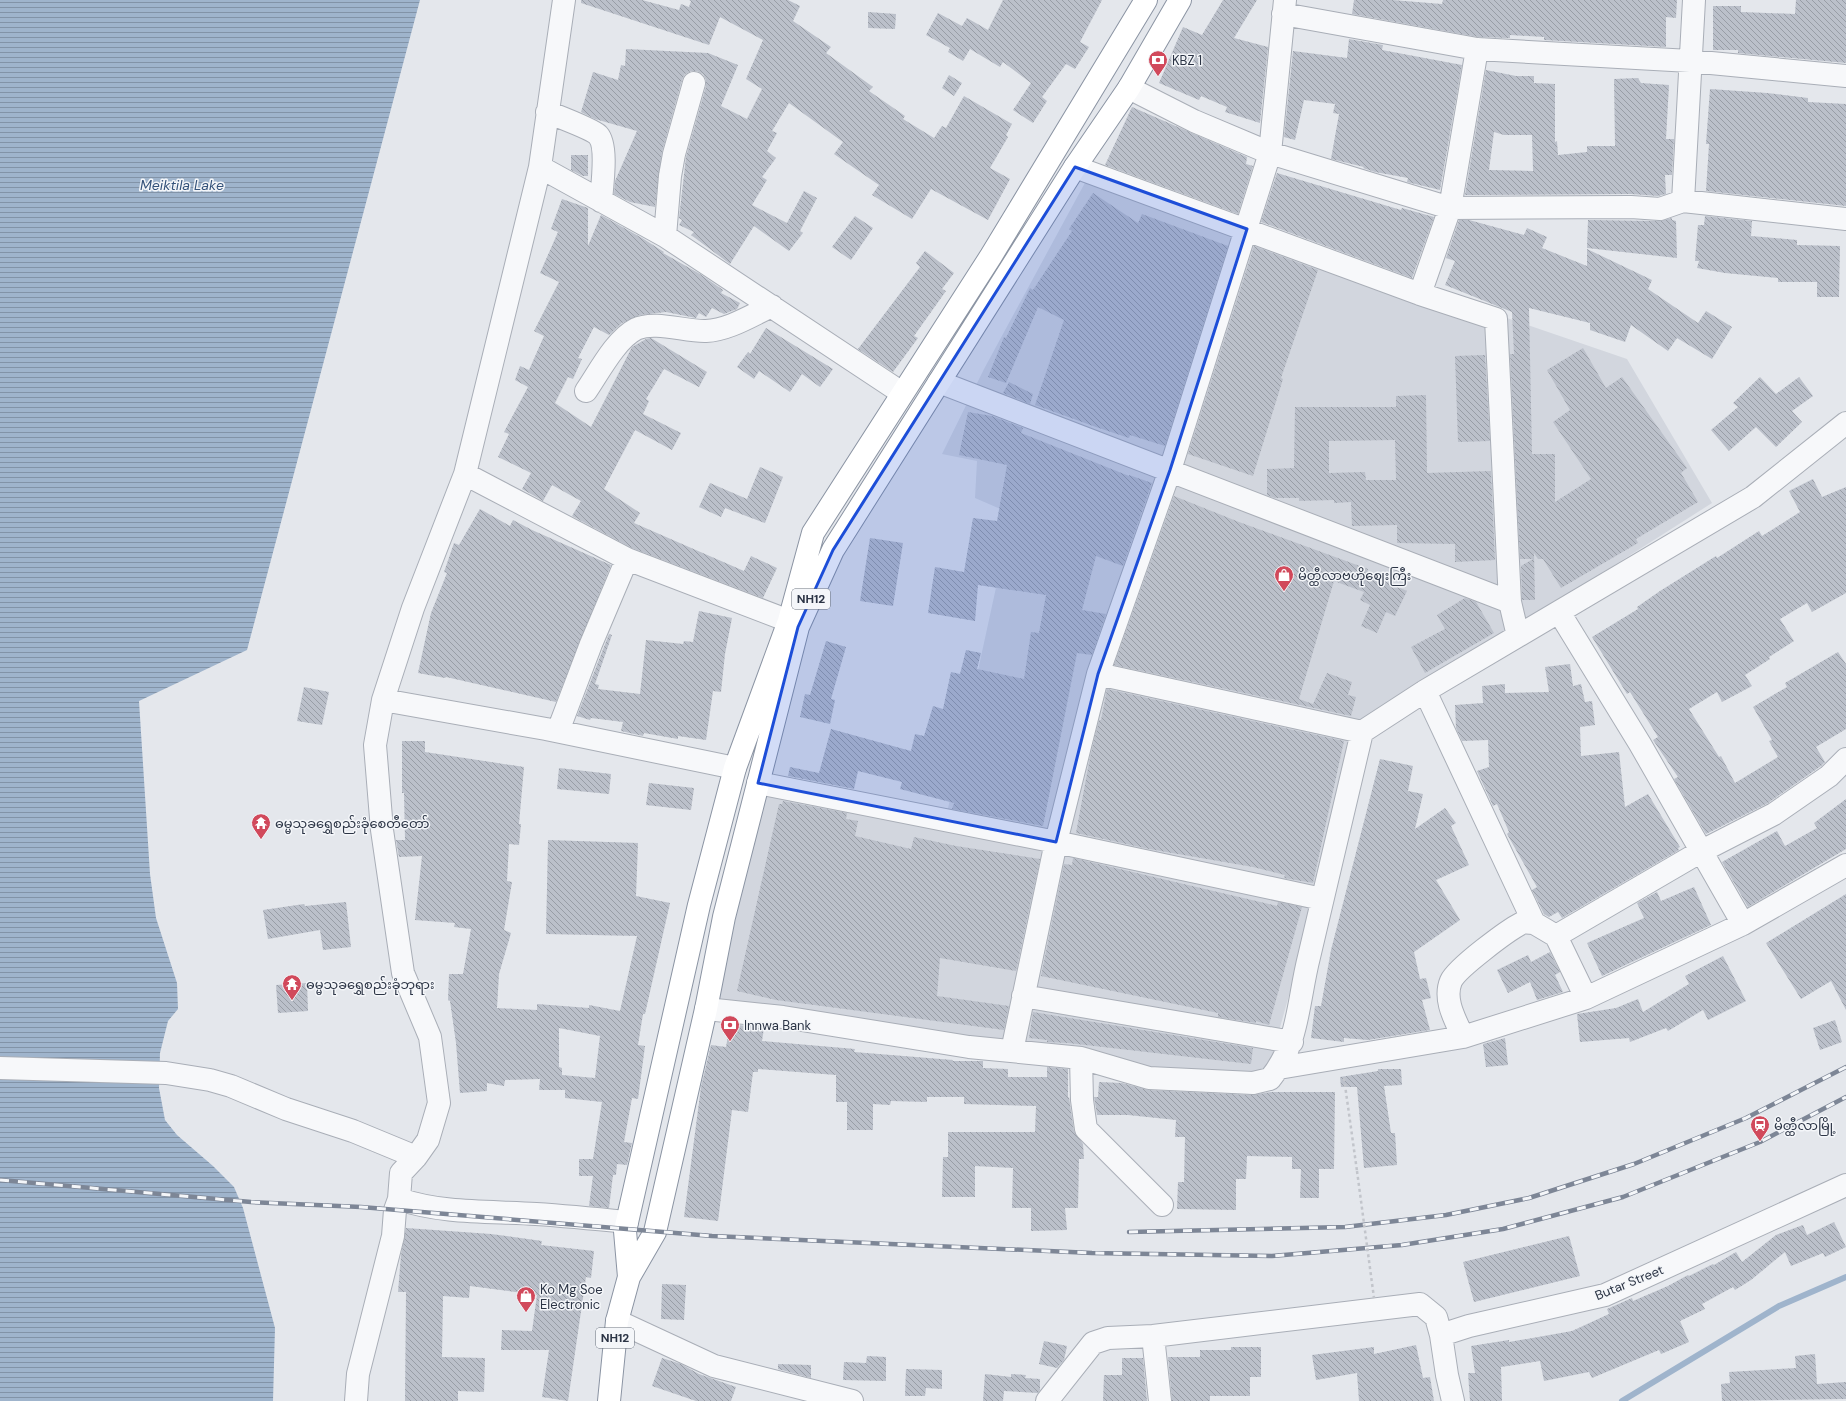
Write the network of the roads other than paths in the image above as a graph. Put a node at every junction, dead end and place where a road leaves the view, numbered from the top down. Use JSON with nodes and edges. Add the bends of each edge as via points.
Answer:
{"nodes":[{"id":1,"x":564,"y":0,"type":"edge"},
{"id":2,"x":1146,"y":0,"type":"edge"},
{"id":3,"x":1180,"y":0,"type":"edge"},
{"id":4,"x":1694,"y":0,"type":"edge"},
{"id":5,"x":1284,"y":7,"type":"edge"},
{"id":6,"x":1477,"y":49,"type":"junction"},
{"id":7,"x":1690,"y":61,"type":"junction"},
{"id":8,"x":1846,"y":76,"type":"edge"},
{"id":9,"x":694,"y":83,"type":"dead end"},
{"id":10,"x":1129,"y":88,"type":"junction"},
{"id":11,"x":547,"y":112,"type":"junction"},
{"id":12,"x":1270,"y":153,"type":"junction"},
{"id":13,"x":540,"y":168,"type":"junction"},
{"id":14,"x":1075,"y":168,"type":"junction"},
{"id":15,"x":601,"y":201,"type":"junction"},
{"id":16,"x":1683,"y":202,"type":"junction"},
{"id":17,"x":1450,"y":208,"type":"junction"},
{"id":18,"x":1846,"y":219,"type":"edge"},
{"id":19,"x":1247,"y":229,"type":"junction"},
{"id":20,"x":666,"y":236,"type":"junction"},
{"id":21,"x":1420,"y":294,"type":"junction"},
{"id":22,"x":772,"y":306,"type":"junction"},
{"id":23,"x":939,"y":382,"type":"junction"},
{"id":24,"x":586,"y":391,"type":"dead end"},
{"id":25,"x":902,"y":393,"type":"junction"},
{"id":26,"x":1846,"y":423,"type":"edge"},
{"id":27,"x":1170,"y":470,"type":"junction"},
{"id":28,"x":465,"y":474,"type":"junction"},
{"id":29,"x":628,"y":559,"type":"junction"},
{"id":30,"x":1510,"y":602,"type":"junction"},
{"id":31,"x":1559,"y":612,"type":"junction"},
{"id":32,"x":789,"y":620,"type":"junction"},
{"id":33,"x":1518,"y":636,"type":"junction"},
{"id":34,"x":1098,"y":674,"type":"junction"},
{"id":35,"x":1425,"y":691,"type":"junction"},
{"id":36,"x":383,"y":700,"type":"junction"},
{"id":37,"x":558,"y":731,"type":"junction"},
{"id":38,"x":1362,"y":732,"type":"junction"},
{"id":39,"x":1846,"y":759,"type":"edge"},
{"id":40,"x":735,"y":768,"type":"junction"},
{"id":41,"x":758,"y":783,"type":"junction"},
{"id":42,"x":1056,"y":842,"type":"junction"},
{"id":43,"x":1700,"y":852,"type":"junction"},
{"id":44,"x":1846,"y":864,"type":"edge"},
{"id":45,"x":1322,"y":899,"type":"junction"},
{"id":46,"x":1534,"y":923,"type":"junction"},
{"id":47,"x":1743,"y":924,"type":"junction"},
{"id":48,"x":1556,"y":936,"type":"junction"},
{"id":49,"x":1022,"y":996,"type":"junction"},
{"id":50,"x":1586,"y":998,"type":"junction"},
{"id":51,"x":706,"y":1009,"type":"junction"},
{"id":52,"x":1463,"y":1037,"type":"junction"},
{"id":53,"x":1292,"y":1042,"type":"junction"},
{"id":54,"x":1012,"y":1051,"type":"junction"},
{"id":55,"x":1081,"y":1058,"type":"junction"},
{"id":56,"x":0,"y":1068,"type":"edge"},
{"id":57,"x":1280,"y":1068,"type":"junction"},
{"id":58,"x":416,"y":1157,"type":"junction"},
{"id":59,"x":1846,"y":1185,"type":"edge"},
{"id":60,"x":399,"y":1199,"type":"junction"},
{"id":61,"x":1162,"y":1206,"type":"dead end"},
{"id":62,"x":627,"y":1222,"type":"junction"},
{"id":63,"x":629,"y":1277,"type":"junction"},
{"id":64,"x":617,"y":1321,"type":"junction"},
{"id":65,"x":1441,"y":1335,"type":"junction"},
{"id":66,"x":1153,"y":1336,"type":"junction"},
{"id":67,"x":356,"y":1401,"type":"edge"},
{"id":68,"x":609,"y":1401,"type":"edge"},
{"id":69,"x":852,"y":1401,"type":"edge"},
{"id":70,"x":1047,"y":1401,"type":"edge"},
{"id":71,"x":1160,"y":1401,"type":"edge"},
{"id":72,"x":1453,"y":1401,"type":"edge"}],
"edges":[{"from":1,"to":11,"type":"street"},
{"from":2,"to":25,"type":"highway","number":"NH12","via":[[991,256]]},
{"from":3,"to":10,"type":"highway","number":"NH12"},
{"from":4,"to":7,"type":"street"},
{"from":5,"to":6,"type":"street"},
{"from":5,"to":12,"type":"street"},
{"from":6,"to":7,"type":"street"},
{"from":6,"to":17,"type":"street"},
{"from":7,"to":8,"type":"street"},
{"from":7,"to":16,"type":"street"},
{"from":9,"to":20,"type":"street","via":[[674,154]]},
{"from":10,"to":12,"type":"street","via":[[1194,121]]},
{"from":10,"to":14,"type":"highway","number":"NH12"},
{"from":11,"to":13,"type":"street"},
{"from":11,"to":15,"type":"street","via":[[597,134],[603,151]]},
{"from":12,"to":17,"type":"street"},
{"from":12,"to":19,"type":"street"},
{"from":13,"to":15,"type":"street"},
{"from":13,"to":28,"type":"street"},
{"from":14,"to":19,"type":"street"},
{"from":14,"to":23,"type":"highway","number":"NH12"},
{"from":15,"to":20,"type":"street"},
{"from":16,"to":17,"type":"street","via":[[1660,209]]},
{"from":16,"to":18,"type":"street"},
{"from":17,"to":21,"type":"street"},
{"from":19,"to":21,"type":"street"},
{"from":19,"to":27,"type":"street"},
{"from":20,"to":22,"type":"street"},
{"from":21,"to":30,"type":"street","via":[[1496,319]]},
{"from":22,"to":24,"type":"street","via":[[720,329],[706,331],[657,326],[637,328],[623,338]]},
{"from":22,"to":25,"type":"street"},
{"from":23,"to":27,"type":"street"},
{"from":23,"to":41,"type":"highway","number":"NH12","via":[[833,550],[798,627]]},
{"from":25,"to":32,"type":"highway","number":"NH12","via":[[813,533]]},
{"from":26,"to":31,"type":"street","via":[[1753,497]]},
{"from":27,"to":30,"type":"street"},
{"from":27,"to":34,"type":"street"},
{"from":28,"to":29,"type":"street"},
{"from":28,"to":36,"type":"street","via":[[413,608]]},
{"from":29,"to":32,"type":"street"},
{"from":29,"to":37,"type":"street","via":[[591,644]]},
{"from":30,"to":33,"type":"street"},
{"from":31,"to":33,"type":"street"},
{"from":31,"to":43,"type":"street","via":[[1640,744]]},
{"from":32,"to":40,"type":"highway","number":"NH12"},
{"from":33,"to":35,"type":"street"},
{"from":34,"to":38,"type":"street"},
{"from":34,"to":42,"type":"street"},
{"from":35,"to":38,"type":"street"},
{"from":35,"to":46,"type":"street"},
{"from":36,"to":37,"type":"street"},
{"from":36,"to":58,"type":"street","via":[[375,745],[382,830],[403,973],[430,1037],[439,1103],[428,1140]]},
{"from":37,"to":40,"type":"street"},
{"from":38,"to":45,"type":"street"},
{"from":39,"to":43,"type":"street","via":[[1829,776],[1774,814]]},
{"from":40,"to":62,"type":"highway","number":"NH12","via":[[699,905]]},
{"from":41,"to":42,"type":"street"},
{"from":41,"to":51,"type":"highway","number":"NH12","via":[[724,917]]},
{"from":42,"to":45,"type":"street"},
{"from":42,"to":49,"type":"street"},
{"from":43,"to":47,"type":"street"},
{"from":43,"to":48,"type":"street"},
{"from":44,"to":47,"type":"street"},
{"from":45,"to":53,"type":"street"},
{"from":46,"to":48,"type":"street"},
{"from":46,"to":52,"type":"street","via":[[1523,922],[1463,965],[1451,981],[1448,996]]},
{"from":47,"to":50,"type":"street"},
{"from":48,"to":50,"type":"street"},
{"from":49,"to":53,"type":"street"},
{"from":49,"to":54,"type":"street"},
{"from":50,"to":52,"type":"street"},
{"from":51,"to":54,"type":"street"},
{"from":51,"to":63,"type":"highway","number":"NH12","via":[[655,1232]]},
{"from":52,"to":57,"type":"street"},
{"from":53,"to":57,"type":"street"},
{"from":54,"to":55,"type":"street"},
{"from":55,"to":57,"type":"street","via":[[1149,1078],[1253,1083],[1270,1079]]},
{"from":55,"to":61,"type":"street","via":[[1086,1129]]},
{"from":56,"to":58,"type":"street","via":[[166,1073],[210,1080],[353,1131]]},
{"from":58,"to":60,"type":"street","via":[[401,1173]]},
{"from":59,"to":65,"type":"street","name":"Butar Street","via":[[1604,1295],[1469,1326]]},
{"from":60,"to":62,"type":"street","via":[[418,1206]]},
{"from":60,"to":67,"type":"street","via":[[395,1210],[393,1236],[358,1374]]},
{"from":62,"to":63,"type":"highway","number":"NH12","via":[[625,1230]]},
{"from":63,"to":64,"type":"highway","number":"NH12"},
{"from":64,"to":68,"type":"highway","number":"NH12"},
{"from":64,"to":69,"type":"street","via":[[714,1366]]},
{"from":65,"to":66,"type":"street","via":[[1436,1317],[1420,1304]]},
{"from":65,"to":72,"type":"street"},
{"from":66,"to":70,"type":"street","via":[[1108,1338],[1093,1344]]},
{"from":66,"to":71,"type":"street"}]}
